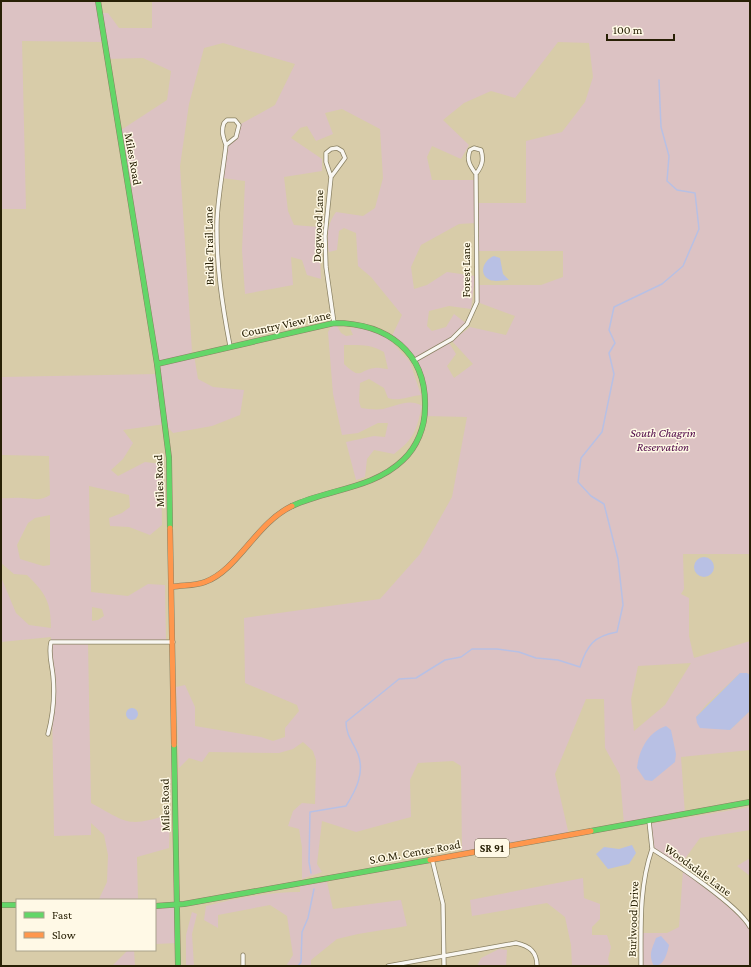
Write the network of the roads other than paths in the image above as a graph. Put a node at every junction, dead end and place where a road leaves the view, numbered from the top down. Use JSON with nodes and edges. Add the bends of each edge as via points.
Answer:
{"nodes":[{"id":1,"x":98,"y":1,"type":"edge"},
{"id":2,"x":226,"y":145,"type":"junction"},
{"id":3,"x":476,"y":174,"type":"junction"},
{"id":4,"x":331,"y":178,"type":"junction"},
{"id":5,"x":334,"y":323,"type":"junction"},
{"id":6,"x":230,"y":346,"type":"junction"},
{"id":7,"x":415,"y":360,"type":"junction"},
{"id":8,"x":157,"y":364,"type":"junction"},
{"id":9,"x":172,"y":587,"type":"junction"},
{"id":10,"x":173,"y":642,"type":"junction"},
{"id":11,"x":48,"y":734,"type":"dead end"},
{"id":12,"x":750,"y":802,"type":"edge"},
{"id":13,"x":649,"y":821,"type":"junction"},
{"id":14,"x":652,"y":849,"type":"junction"},
{"id":15,"x":432,"y":859,"type":"junction"},
{"id":16,"x":1,"y":905,"type":"edge"},
{"id":17,"x":16,"y":905,"type":"edge"},
{"id":18,"x":177,"y":905,"type":"junction"},
{"id":19,"x":156,"y":906,"type":"edge"},
{"id":20,"x":750,"y":928,"type":"edge"},
{"id":21,"x":243,"y":955,"type":"dead end"},
{"id":22,"x":444,"y":957,"type":"junction"},
{"id":23,"x":178,"y":966,"type":"edge"},
{"id":24,"x":243,"y":966,"type":"edge"},
{"id":25,"x":388,"y":966,"type":"edge"},
{"id":26,"x":444,"y":966,"type":"edge"},
{"id":27,"x":537,"y":966,"type":"edge"},
{"id":28,"x":641,"y":966,"type":"edge"}],
"edges":[{"from":1,"to":8,"type":"main road","name":"Miles Road"},
{"from":2,"to":2,"type":"street","name":"Bridle Trail Lane","via":[[222,136],[224,123],[227,120],[235,120],[239,125],[236,137]]},
{"from":2,"to":6,"type":"street","name":"Bridle Trail Lane","via":[[219,197],[217,249],[220,298]]},
{"from":3,"to":3,"type":"street","name":"Forest Lane","via":[[467,156],[474,148],[481,150],[483,156],[482,166]]},
{"from":3,"to":7,"type":"street","name":"Forest Lane","via":[[477,302],[467,324],[452,339]]},
{"from":4,"to":4,"type":"street","name":"Dogwood Lane","via":[[345,158],[342,151],[337,148],[326,153]]},
{"from":4,"to":5,"type":"street","name":"Dogwood Lane","via":[[325,236],[326,267]]},
{"from":5,"to":6,"type":"main road","name":"Country View Lane"},
{"from":5,"to":7,"type":"main road","name":"Country View Lane","via":[[359,324],[375,329],[391,338]]},
{"from":6,"to":8,"type":"main road","name":"Country View Lane"},
{"from":7,"to":9,"type":"main road","name":"Country View Lane","via":[[425,390],[424,420],[413,448],[393,469],[379,478],[319,495],[288,509],[256,534],[219,574],[206,581]]},
{"from":8,"to":9,"type":"main road","name":"Miles Road","via":[[170,458]]},
{"from":9,"to":10,"type":"main road","name":"Miles Road"},
{"from":10,"to":11,"type":"street","via":[[51,642],[49,649],[54,714]]},
{"from":10,"to":18,"type":"main road","name":"Miles Road"},
{"from":12,"to":13,"type":"main road","name":"S.O.M. Center Road","number":"SR 91"},
{"from":13,"to":14,"type":"street","name":"Woodsdale Lane"},
{"from":13,"to":15,"type":"main road","name":"S.O.M. Center Road","number":"SR 91"},
{"from":14,"to":20,"type":"street","name":"Woodsdale Lane","via":[[728,904],[746,919]]},
{"from":14,"to":28,"type":"street","name":"Burlwood Drive","via":[[641,899]]},
{"from":15,"to":18,"type":"main road","name":"S.O.M. Center Road","number":"SR 91"},
{"from":15,"to":22,"type":"street","via":[[443,904]]},
{"from":16,"to":17,"type":"main road"},
{"from":18,"to":19,"type":"main road","name":"S.O.M. Center Road","number":"SR 91"},
{"from":18,"to":23,"type":"main road","name":"Miles Road"},
{"from":21,"to":24,"type":"street"},
{"from":22,"to":25,"type":"street"},
{"from":22,"to":26,"type":"street"},
{"from":22,"to":27,"type":"street","via":[[516,943],[533,950]]}]}
